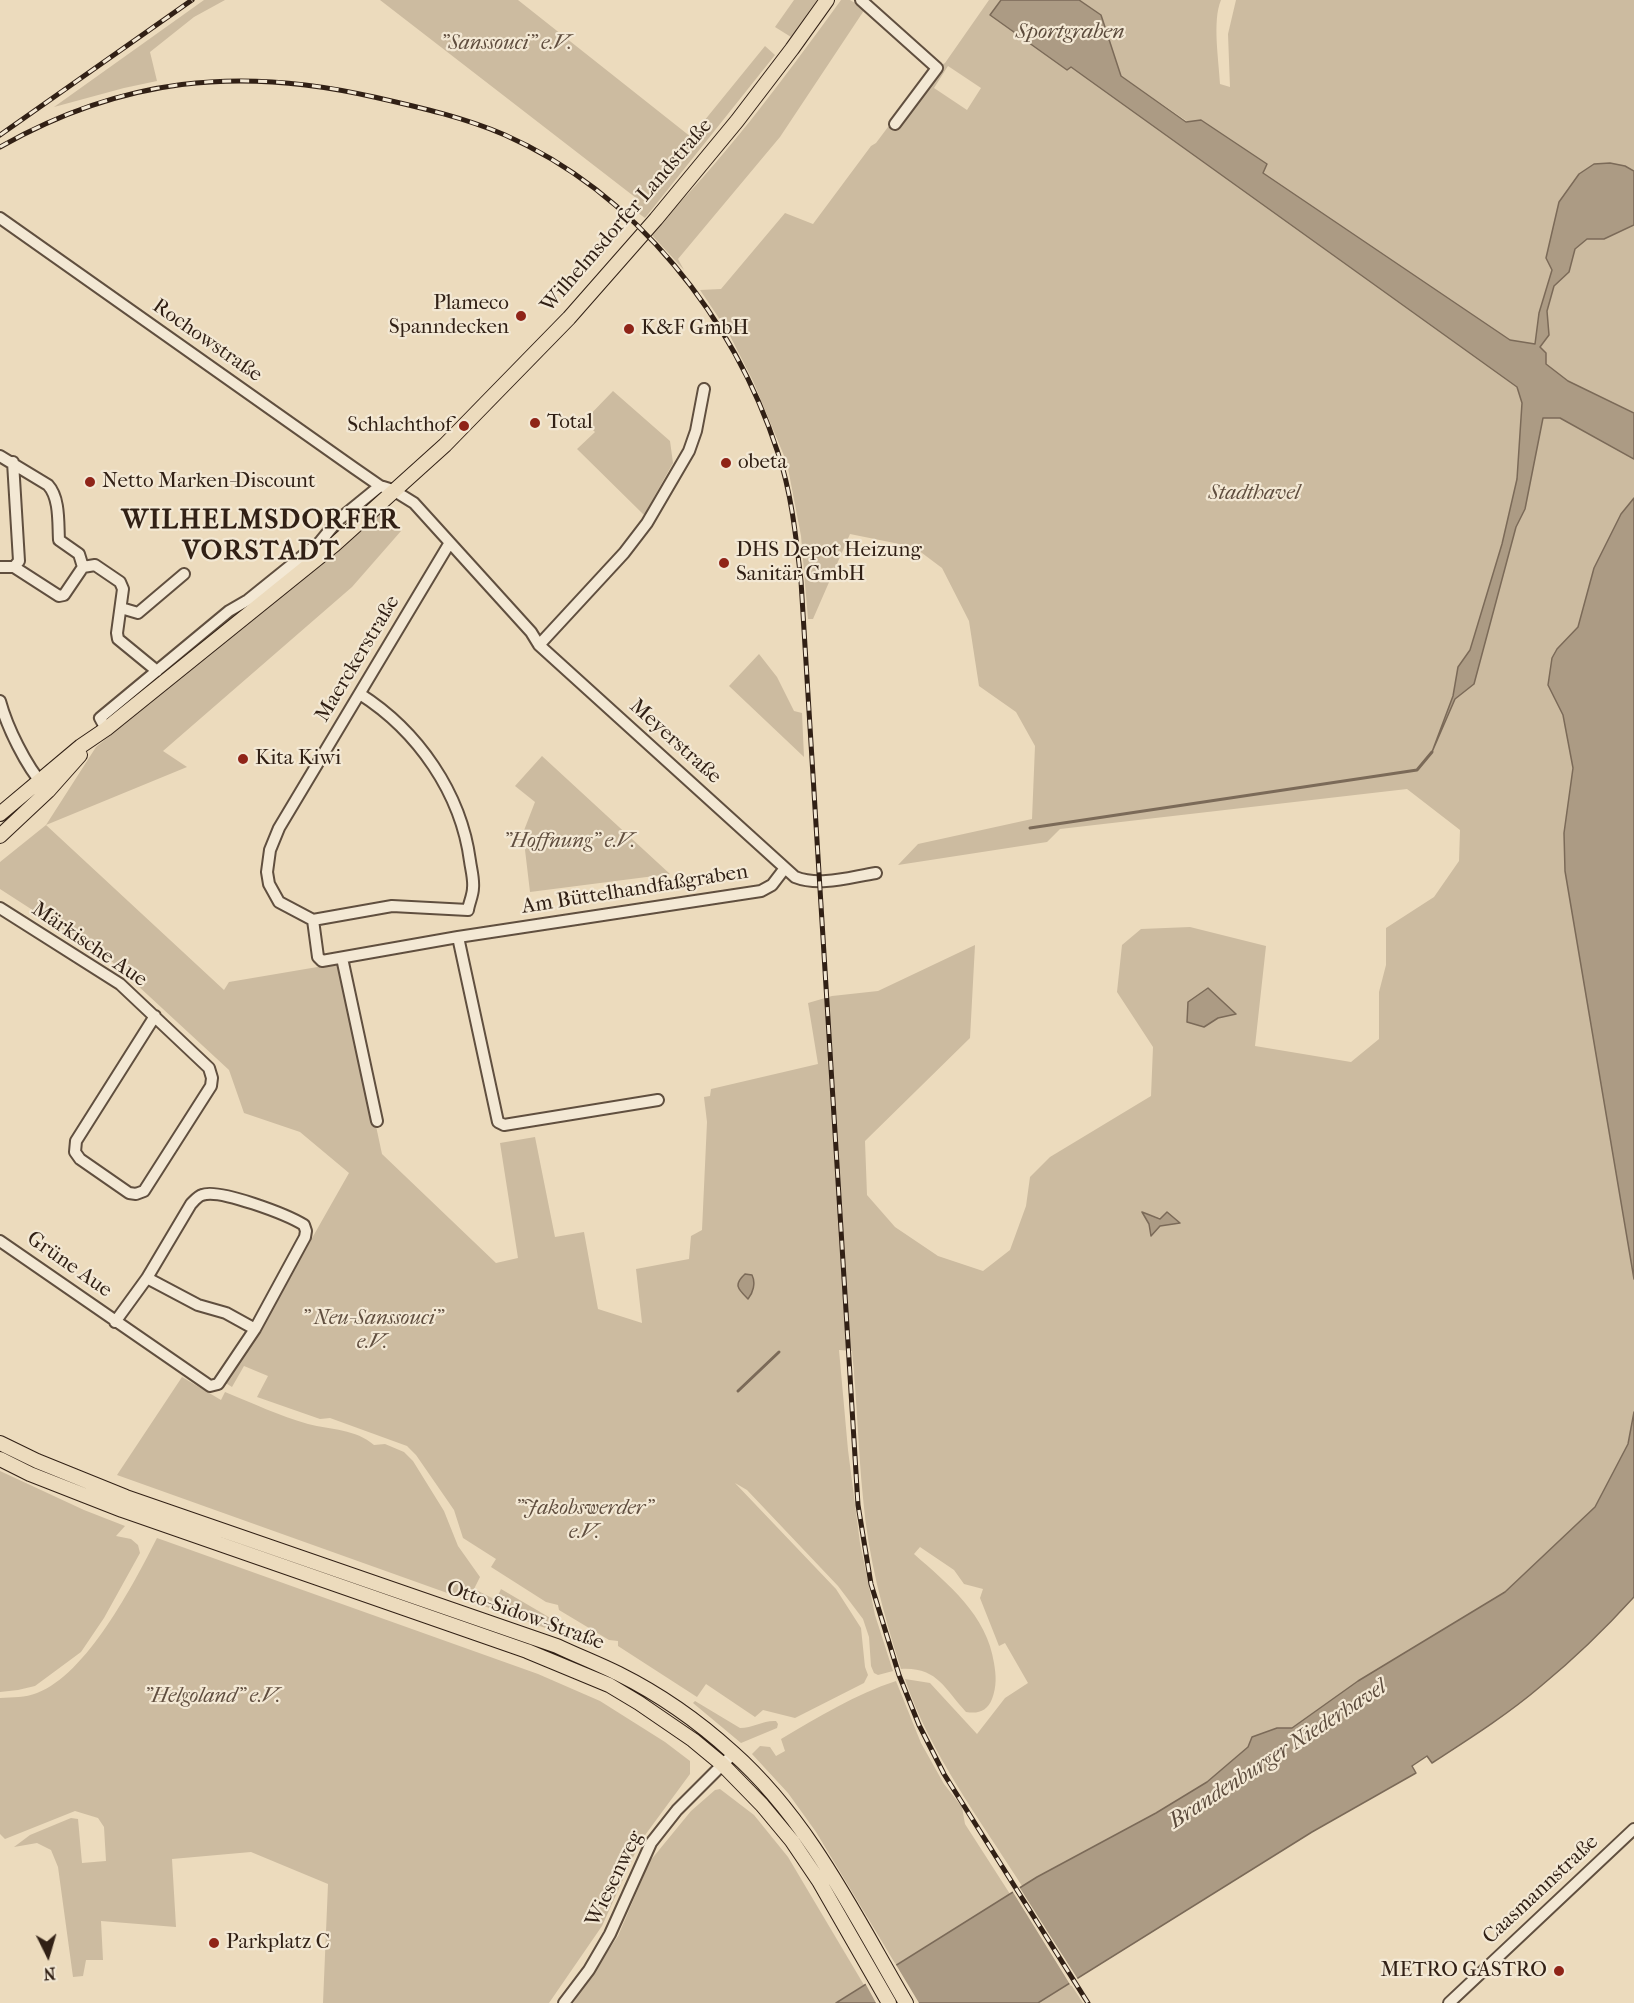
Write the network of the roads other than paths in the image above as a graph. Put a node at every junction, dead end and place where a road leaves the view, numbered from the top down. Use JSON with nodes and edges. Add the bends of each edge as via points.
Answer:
{"nodes":[{"id":1,"x":827,"y":0,"type":"edge"},
{"id":2,"x":861,"y":0,"type":"edge"},
{"id":3,"x":895,"y":124,"type":"dead end"},
{"id":4,"x":0,"y":218,"type":"edge"},
{"id":5,"x":704,"y":389,"type":"dead end"},
{"id":6,"x":0,"y":456,"type":"edge"},
{"id":7,"x":13,"y":462,"type":"junction"},
{"id":8,"x":387,"y":488,"type":"junction"},
{"id":9,"x":449,"y":544,"type":"junction"},
{"id":10,"x":0,"y":567,"type":"edge"},
{"id":11,"x":14,"y":567,"type":"junction"},
{"id":12,"x":83,"y":567,"type":"junction"},
{"id":13,"x":184,"y":574,"type":"dead end"},
{"id":14,"x":121,"y":608,"type":"junction"},
{"id":15,"x":539,"y":645,"type":"junction"},
{"id":16,"x":169,"y":669,"type":"junction"},
{"id":17,"x":157,"y":671,"type":"junction"},
{"id":18,"x":360,"y":694,"type":"junction"},
{"id":19,"x":0,"y":701,"type":"edge"},
{"id":20,"x":103,"y":732,"type":"junction"},
{"id":21,"x":44,"y":786,"type":"junction"},
{"id":22,"x":0,"y":814,"type":"edge"},
{"id":23,"x":0,"y":836,"type":"edge"},
{"id":24,"x":785,"y":868,"type":"junction"},
{"id":25,"x":876,"y":873,"type":"dead end"},
{"id":26,"x":0,"y":908,"type":"edge"},
{"id":27,"x":314,"y":920,"type":"junction"},
{"id":28,"x":458,"y":938,"type":"junction"},
{"id":29,"x":342,"y":958,"type":"junction"},
{"id":30,"x":155,"y":1016,"type":"junction"},
{"id":31,"x":658,"y":1100,"type":"dead end"},
{"id":32,"x":377,"y":1121,"type":"dead end"},
{"id":33,"x":0,"y":1241,"type":"edge"},
{"id":34,"x":147,"y":1278,"type":"junction"},
{"id":35,"x":115,"y":1322,"type":"junction"},
{"id":36,"x":255,"y":1329,"type":"junction"},
{"id":37,"x":0,"y":1443,"type":"edge"},
{"id":38,"x":0,"y":1459,"type":"edge"},
{"id":39,"x":734,"y":1753,"type":"junction"},
{"id":40,"x":722,"y":1764,"type":"junction"},
{"id":41,"x":1634,"y":1829,"type":"edge"},
{"id":42,"x":564,"y":2003,"type":"edge"},
{"id":43,"x":889,"y":2003,"type":"edge"},
{"id":44,"x":906,"y":2003,"type":"edge"},
{"id":45,"x":1449,"y":2003,"type":"edge"}],
"edges":[{"from":1,"to":8,"type":"main road","name":"Wilhelmsdorfer Landstraße","via":[[737,121],[608,275],[445,445]]},
{"from":2,"to":3,"type":"street","via":[[937,68]]},
{"from":4,"to":8,"type":"street","name":"Rochowstraße"},
{"from":5,"to":15,"type":"street","via":[[689,451],[647,523]]},
{"from":6,"to":7,"type":"street"},
{"from":7,"to":11,"type":"street","via":[[19,561]]},
{"from":7,"to":12,"type":"street","via":[[53,490],[59,540],[79,554]]},
{"from":8,"to":9,"type":"street","name":"Meyerstraße","via":[[414,503]]},
{"from":8,"to":16,"type":"main road","name":"Wilhelmsdorfer Landstraße","via":[[334,545]]},
{"from":9,"to":15,"type":"street","name":"Meyerstraße"},
{"from":9,"to":18,"type":"street","name":"Maerckerstraße"},
{"from":10,"to":11,"type":"street"},
{"from":11,"to":12,"type":"street","via":[[59,596],[64,595]]},
{"from":12,"to":14,"type":"street","via":[[95,565],[120,582]]},
{"from":13,"to":14,"type":"street","via":[[138,613]]},
{"from":14,"to":17,"type":"street","via":[[118,639]]},
{"from":15,"to":24,"type":"street","name":"Meyerstraße"},
{"from":16,"to":17,"type":"street","name":"Wilhelmsdorfer Landstraße"},
{"from":16,"to":20,"type":"main road","name":"Wilhelmsdorfer Landstraße"},
{"from":17,"to":20,"type":"street","name":"Wilhelmsdorfer Landstraße","via":[[100,718]]},
{"from":18,"to":27,"type":"street","name":"Maerckerstraße","via":[[270,850],[267,872],[273,893],[287,907]]},
{"from":18,"to":27,"type":"street","via":[[382,708],[438,771],[462,825],[474,887],[468,910],[392,906]]},
{"from":19,"to":21,"type":"street","via":[[28,763]]},
{"from":20,"to":21,"type":"main road","name":"Wilhelmsdorfer Landstraße","via":[[81,746]]},
{"from":21,"to":22,"type":"main road","name":"Wilhelmsdorfer Landstraße"},
{"from":21,"to":23,"type":"main road","name":"Wilhelmsdorfer Landstraße","via":[[26,811]]},
{"from":24,"to":25,"type":"street","via":[[807,882]]},
{"from":24,"to":28,"type":"street","name":"Am Büttelhandfaßgraben","via":[[772,885],[761,891]]},
{"from":26,"to":30,"type":"street","name":"Märkische Aue","via":[[120,984]]},
{"from":27,"to":29,"type":"street","name":"Am Büttelhandfaßgraben","via":[[318,957],[322,961]]},
{"from":28,"to":29,"type":"street","name":"Am Büttelhandfaßgraben"},
{"from":28,"to":31,"type":"street","via":[[498,1122],[534,1122]]},
{"from":29,"to":32,"type":"street"},
{"from":30,"to":30,"type":"street","name":"Märkische Aue","via":[[209,1068],[212,1078],[211,1086],[144,1191],[136,1194],[80,1159],[75,1152],[76,1141]]},
{"from":33,"to":35,"type":"street","name":"Grüne Aue"},
{"from":34,"to":35,"type":"street","name":"Grüne Aue"},
{"from":34,"to":36,"type":"street","name":"Grüne Aue"},
{"from":34,"to":36,"type":"street","name":"Grüne Aue","via":[[191,1204],[201,1195],[258,1205],[297,1221],[304,1225],[305,1238]]},
{"from":35,"to":36,"type":"street","name":"Grüne Aue","via":[[210,1386],[218,1384]]},
{"from":37,"to":39,"type":"main road","name":"Otto-Sidow-Straße","via":[[126,1497],[557,1646],[639,1686]]},
{"from":38,"to":40,"type":"main road","name":"Otto-Sidow-Straße","via":[[122,1510],[516,1647],[598,1681],[639,1703]]},
{"from":39,"to":40,"type":"street","name":"Wiesenweg"},
{"from":39,"to":44,"type":"main road","name":"Otto-Sidow-Straße","via":[[805,1834]]},
{"from":40,"to":42,"type":"street","name":"Wiesenweg","via":[[651,1843],[610,1934]]},
{"from":40,"to":43,"type":"main road","name":"Otto-Sidow-Straße","via":[[792,1841]]},
{"from":41,"to":45,"type":"street","name":"Caasmannstraße"}]}
